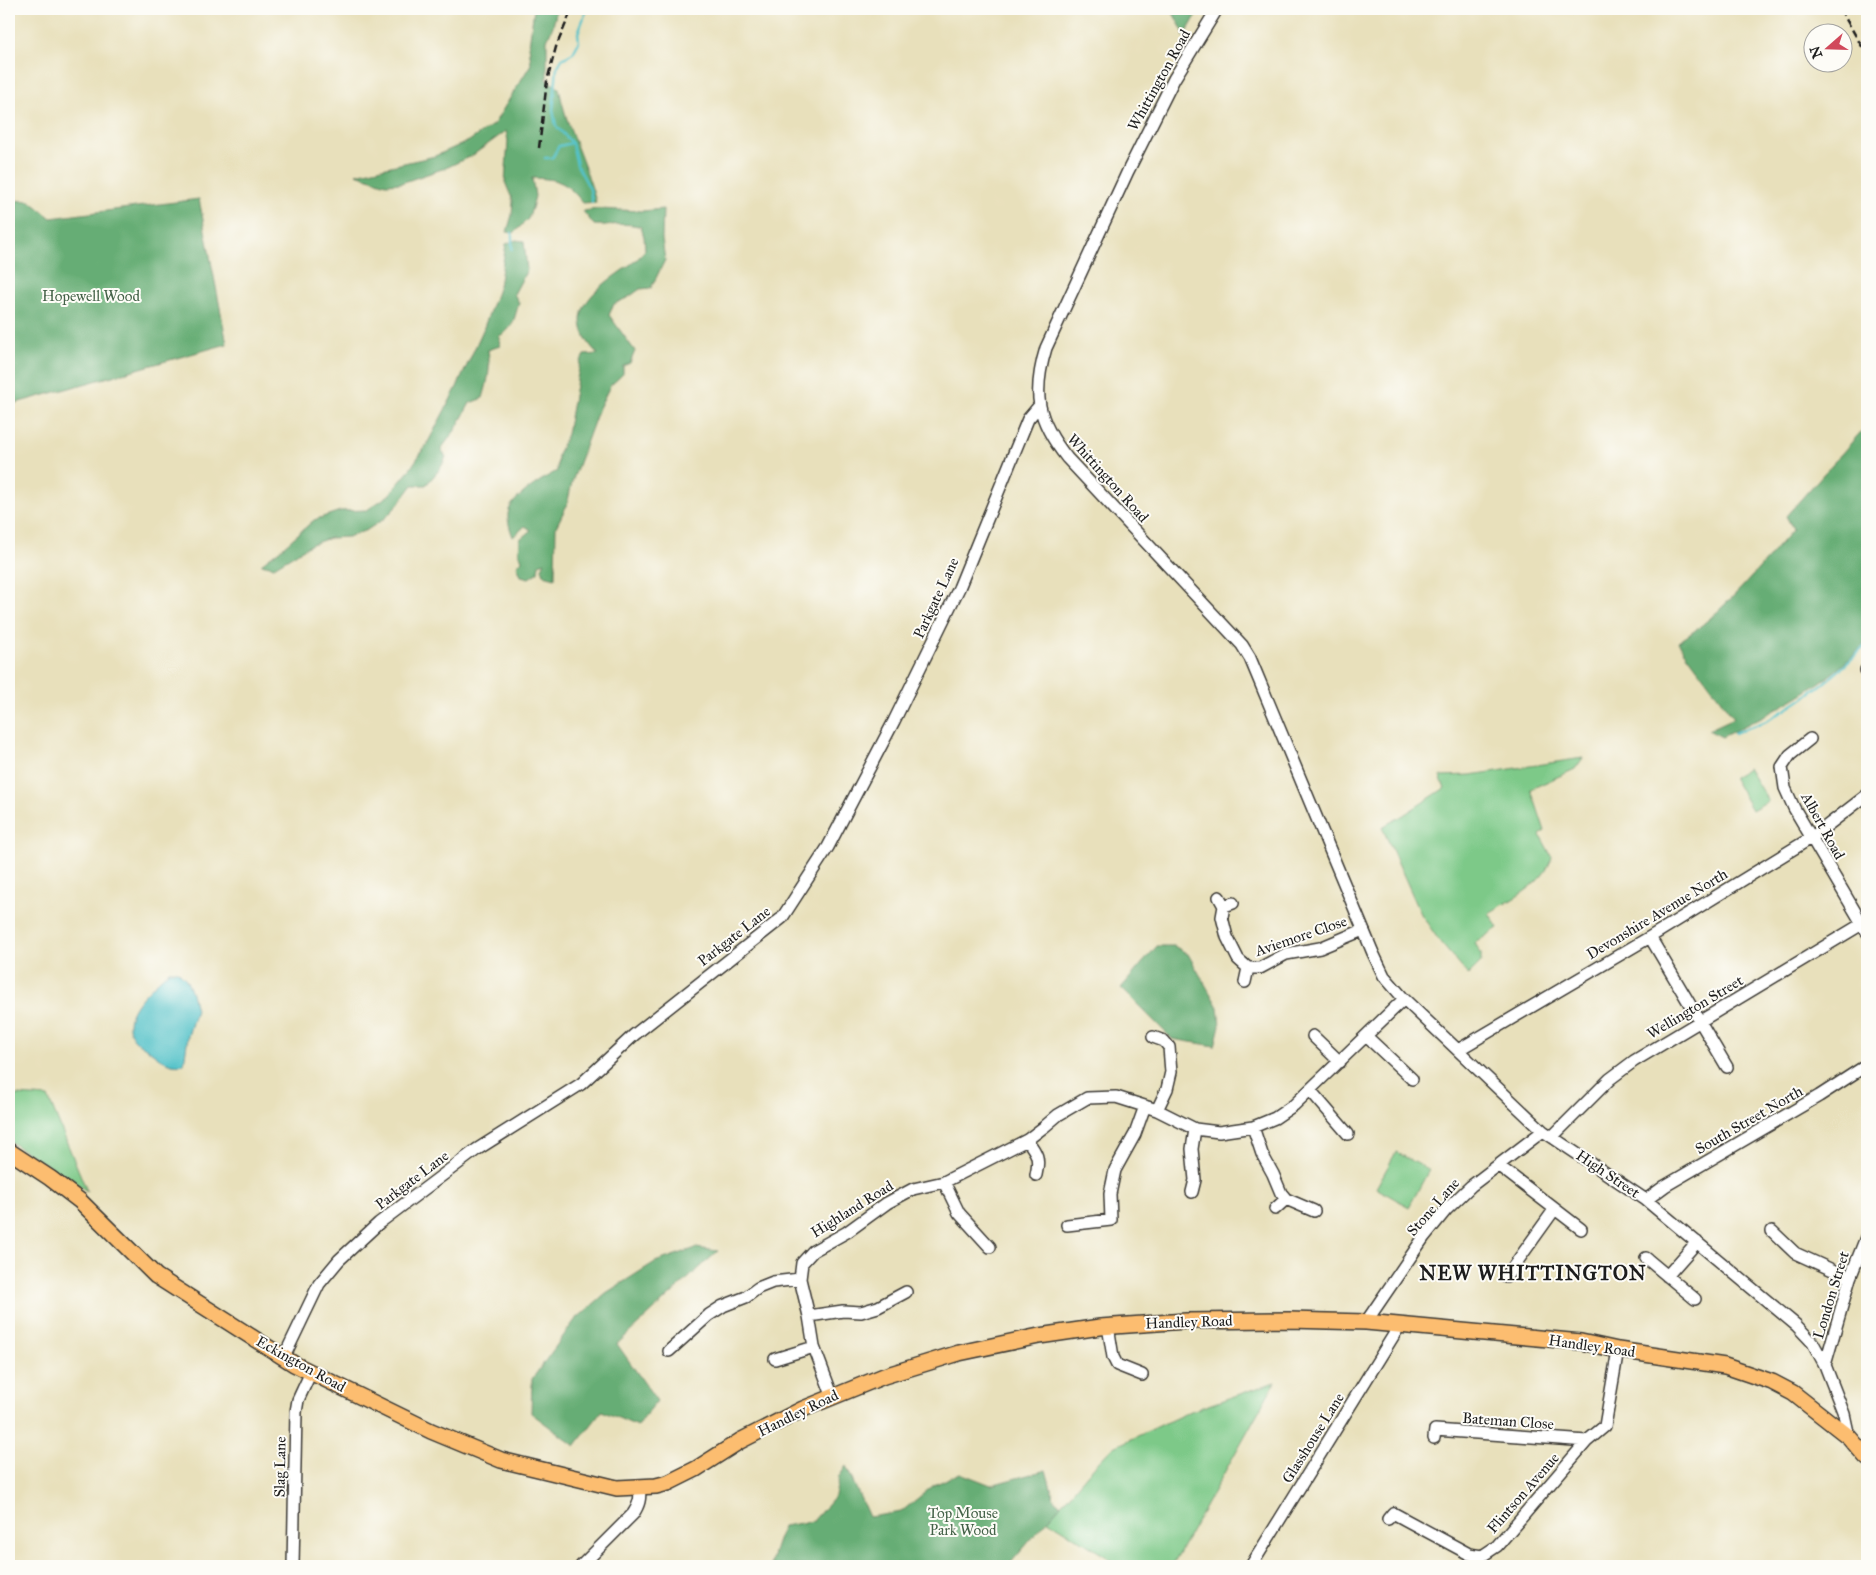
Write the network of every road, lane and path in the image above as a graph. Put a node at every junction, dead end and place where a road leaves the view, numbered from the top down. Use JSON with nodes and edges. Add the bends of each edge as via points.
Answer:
{"nodes":[{"id":1,"x":1217,"y":9,"type":"edge"},
{"id":2,"x":1039,"y":406,"type":"junction"},
{"id":3,"x":1810,"y":739,"type":"dead end"},
{"id":4,"x":1867,"y":795,"type":"edge"},
{"id":5,"x":1811,"y":838,"type":"junction"},
{"id":6,"x":1347,"y":890,"type":"joint"},
{"id":7,"x":1226,"y":902,"type":"dead end"},
{"id":8,"x":1866,"y":926,"type":"edge"},
{"id":9,"x":1363,"y":930,"type":"junction"},
{"id":10,"x":1650,"y":937,"type":"junction"},
{"id":11,"x":1248,"y":968,"type":"junction"},
{"id":12,"x":1245,"y":982,"type":"dead end"},
{"id":13,"x":1404,"y":999,"type":"junction"},
{"id":14,"x":1700,"y":1022,"type":"junction"},
{"id":15,"x":1313,"y":1036,"type":"dead end"},
{"id":16,"x":1366,"y":1036,"type":"junction"},
{"id":17,"x":1153,"y":1037,"type":"dead end"},
{"id":18,"x":1458,"y":1050,"type":"junction"},
{"id":19,"x":1340,"y":1062,"type":"junction"},
{"id":20,"x":1867,"y":1065,"type":"edge"},
{"id":21,"x":1726,"y":1067,"type":"dead end"},
{"id":22,"x":1412,"y":1079,"type":"dead end"},
{"id":23,"x":1310,"y":1090,"type":"junction"},
{"id":24,"x":1145,"y":1106,"type":"junction"},
{"id":25,"x":1157,"y":1110,"type":"junction"},
{"id":26,"x":1253,"y":1127,"type":"junction"},
{"id":27,"x":1195,"y":1129,"type":"junction"},
{"id":28,"x":1348,"y":1134,"type":"dead end"},
{"id":29,"x":1548,"y":1134,"type":"junction"},
{"id":30,"x":1027,"y":1140,"type":"junction"},
{"id":31,"x":9,"y":1151,"type":"edge"},
{"id":32,"x":1499,"y":1166,"type":"junction"},
{"id":33,"x":1036,"y":1175,"type":"dead end"},
{"id":34,"x":944,"y":1182,"type":"junction"},
{"id":35,"x":1192,"y":1192,"type":"dead end"},
{"id":36,"x":1286,"y":1199,"type":"junction"},
{"id":37,"x":1646,"y":1200,"type":"junction"},
{"id":38,"x":1275,"y":1209,"type":"dead end"},
{"id":39,"x":1554,"y":1210,"type":"junction"},
{"id":40,"x":1314,"y":1211,"type":"dead end"},
{"id":41,"x":1067,"y":1224,"type":"dead end"},
{"id":42,"x":1581,"y":1230,"type":"dead end"},
{"id":43,"x":1772,"y":1231,"type":"dead end"},
{"id":44,"x":1867,"y":1235,"type":"edge"},
{"id":45,"x":1697,"y":1242,"type":"junction"},
{"id":46,"x":990,"y":1246,"type":"dead end"},
{"id":47,"x":1646,"y":1258,"type":"dead end"},
{"id":48,"x":1667,"y":1276,"type":"junction"},
{"id":49,"x":1506,"y":1277,"type":"dead end"},
{"id":50,"x":800,"y":1278,"type":"junction"},
{"id":51,"x":1850,"y":1278,"type":"junction"},
{"id":52,"x":906,"y":1292,"type":"dead end"},
{"id":53,"x":1695,"y":1299,"type":"dead end"},
{"id":54,"x":809,"y":1316,"type":"junction"},
{"id":55,"x":1366,"y":1322,"type":"junction"},
{"id":56,"x":1400,"y":1325,"type":"junction"},
{"id":57,"x":1108,"y":1326,"type":"junction"},
{"id":58,"x":814,"y":1347,"type":"junction"},
{"id":59,"x":1618,"y":1350,"type":"junction"},
{"id":60,"x":669,"y":1351,"type":"dead end"},
{"id":61,"x":284,"y":1357,"type":"junction"},
{"id":62,"x":775,"y":1359,"type":"dead end"},
{"id":63,"x":1825,"y":1365,"type":"junction"},
{"id":64,"x":310,"y":1372,"type":"junction"},
{"id":65,"x":1142,"y":1375,"type":"dead end"},
{"id":66,"x":832,"y":1396,"type":"junction"},
{"id":67,"x":1849,"y":1437,"type":"junction"},
{"id":68,"x":1434,"y":1438,"type":"dead end"},
{"id":69,"x":1587,"y":1441,"type":"junction"},
{"id":70,"x":1865,"y":1450,"type":"edge"},
{"id":71,"x":639,"y":1488,"type":"junction"},
{"id":72,"x":1388,"y":1519,"type":"dead end"},
{"id":73,"x":293,"y":1566,"type":"edge"},
{"id":74,"x":581,"y":1566,"type":"edge"},
{"id":75,"x":1251,"y":1566,"type":"edge"}],
"edges":[{"from":1,"to":2,"type":"street","name":"Whittington Road","via":[[1174,79],[1046,348],[1040,368]]},
{"from":2,"to":6,"type":"street","name":"Whittington Road","via":[[1048,430],[1067,458],[1250,658]]},
{"from":2,"to":61,"type":"street","name":"Parkgate Lane","via":[[1028,419],[959,588],[894,721],[828,847],[782,918],[634,1035],[580,1084],[476,1150],[379,1224],[339,1260],[319,1284]]},
{"from":3,"to":5,"type":"street","name":"Albert Road","via":[[1790,755],[1782,767],[1785,788]]},
{"from":4,"to":5,"type":"street","name":"Devonshire Avenue North"},
{"from":5,"to":8,"type":"street","name":"Albert Road"},
{"from":5,"to":10,"type":"street","name":"Devonshire Avenue North"},
{"from":6,"to":9,"type":"street","name":"High Street"},
{"from":7,"to":11,"type":"street","name":"Aviemore Close","via":[[1222,917],[1227,937],[1238,959]]},
{"from":8,"to":14,"type":"street","name":"Wellington Street"},
{"from":9,"to":11,"type":"street","name":"Aviemore Close","via":[[1320,948],[1286,954],[1260,968]]},
{"from":9,"to":13,"type":"street","name":"High Street","via":[[1384,976]]},
{"from":10,"to":14,"type":"street"},
{"from":10,"to":18,"type":"street","name":"Devonshire Avenue North"},
{"from":11,"to":12,"type":"street","name":"Aviemore Close"},
{"from":13,"to":16,"type":"street","name":"Highland Road"},
{"from":13,"to":18,"type":"street","name":"High Street"},
{"from":14,"to":21,"type":"street"},
{"from":14,"to":29,"type":"street","name":"Wellington Street","via":[[1634,1061]]},
{"from":15,"to":19,"type":"street"},
{"from":16,"to":19,"type":"street","name":"Highland Road"},
{"from":16,"to":22,"type":"street"},
{"from":17,"to":25,"type":"street","via":[[1169,1047],[1171,1072]]},
{"from":18,"to":29,"type":"street","name":"High Street"},
{"from":19,"to":23,"type":"street","name":"Highland Road"},
{"from":20,"to":37,"type":"street","name":"South Street North"},
{"from":23,"to":26,"type":"street","name":"Highland Road","via":[[1294,1106]]},
{"from":23,"to":28,"type":"street"},
{"from":24,"to":25,"type":"street","name":"Highland Road"},
{"from":24,"to":30,"type":"street","name":"Highland Road","via":[[1116,1097],[1087,1098],[1058,1115]]},
{"from":24,"to":41,"type":"street","via":[[1135,1134],[1115,1170],[1110,1194],[1111,1220]]},
{"from":25,"to":27,"type":"street","name":"Highland Road"},
{"from":26,"to":27,"type":"street","name":"Highland Road","via":[[1219,1132]]},
{"from":26,"to":36,"type":"street","via":[[1262,1154]]},
{"from":27,"to":35,"type":"street"},
{"from":29,"to":32,"type":"street","name":"Stone Lane"},
{"from":29,"to":37,"type":"street","name":"High Street"},
{"from":30,"to":33,"type":"street","via":[[1039,1161]]},
{"from":30,"to":34,"type":"street","name":"Highland Road"},
{"from":31,"to":61,"type":"main road","name":"Eckington Road","via":[[80,1201],[156,1276]]},
{"from":32,"to":39,"type":"street"},
{"from":32,"to":55,"type":"street","name":"Stone Lane","via":[[1446,1210]]},
{"from":34,"to":46,"type":"street","via":[[959,1213]]},
{"from":34,"to":50,"type":"street","name":"Highland Road","via":[[914,1189],[887,1203],[847,1232],[813,1250],[802,1263]]},
{"from":36,"to":38,"type":"street"},
{"from":36,"to":40,"type":"street"},
{"from":37,"to":45,"type":"street","name":"High Street"},
{"from":39,"to":42,"type":"street"},
{"from":39,"to":49,"type":"street"},
{"from":43,"to":51,"type":"street","via":[[1795,1253]]},
{"from":44,"to":51,"type":"street","name":"London Street"},
{"from":45,"to":48,"type":"street"},
{"from":45,"to":63,"type":"street","name":"High Street","via":[[1796,1325],[1813,1343]]},
{"from":47,"to":48,"type":"street"},
{"from":48,"to":53,"type":"street"},
{"from":50,"to":54,"type":"street"},
{"from":50,"to":60,"type":"street","via":[[773,1282],[723,1306]]},
{"from":51,"to":63,"type":"street","name":"London Street"},
{"from":52,"to":54,"type":"street","via":[[878,1308]]},
{"from":54,"to":58,"type":"street"},
{"from":55,"to":56,"type":"main road","name":"Handley Road"},
{"from":55,"to":57,"type":"main road","name":"Handley Road","via":[[1186,1321]]},
{"from":56,"to":59,"type":"main road","name":"Handley Road","via":[[1581,1342]]},
{"from":56,"to":75,"type":"street","name":"Glasshouse Lane"},
{"from":57,"to":65,"type":"street","via":[[1117,1365]]},
{"from":57,"to":66,"type":"main road","name":"Handley Road","via":[[959,1353]]},
{"from":58,"to":62,"type":"street"},
{"from":58,"to":66,"type":"street"},
{"from":59,"to":67,"type":"main road","name":"Handley Road","via":[[1725,1366],[1772,1382],[1793,1393]]},
{"from":59,"to":69,"type":"street","name":"Flintson Avenue","via":[[1605,1426]]},
{"from":61,"to":64,"type":"main road","name":"Eckington Road"},
{"from":63,"to":67,"type":"street","name":"High Street","via":[[1844,1414]]},
{"from":64,"to":71,"type":"main road","name":"Eckington Road","via":[[430,1431],[500,1460],[617,1488]]},
{"from":64,"to":73,"type":"street","name":"Slag Lane","via":[[296,1412]]},
{"from":66,"to":71,"type":"main road","name":"Handley Road","via":[[740,1441],[681,1477]]},
{"from":67,"to":70,"type":"main road"},
{"from":68,"to":69,"type":"street","name":"Bateman Close","via":[[1435,1430]]},
{"from":69,"to":72,"type":"street","name":"Flintson Avenue","via":[[1497,1546],[1482,1556],[1469,1554],[1393,1513]]},
{"from":71,"to":74,"type":"street","via":[[638,1506],[633,1514]]}]}
